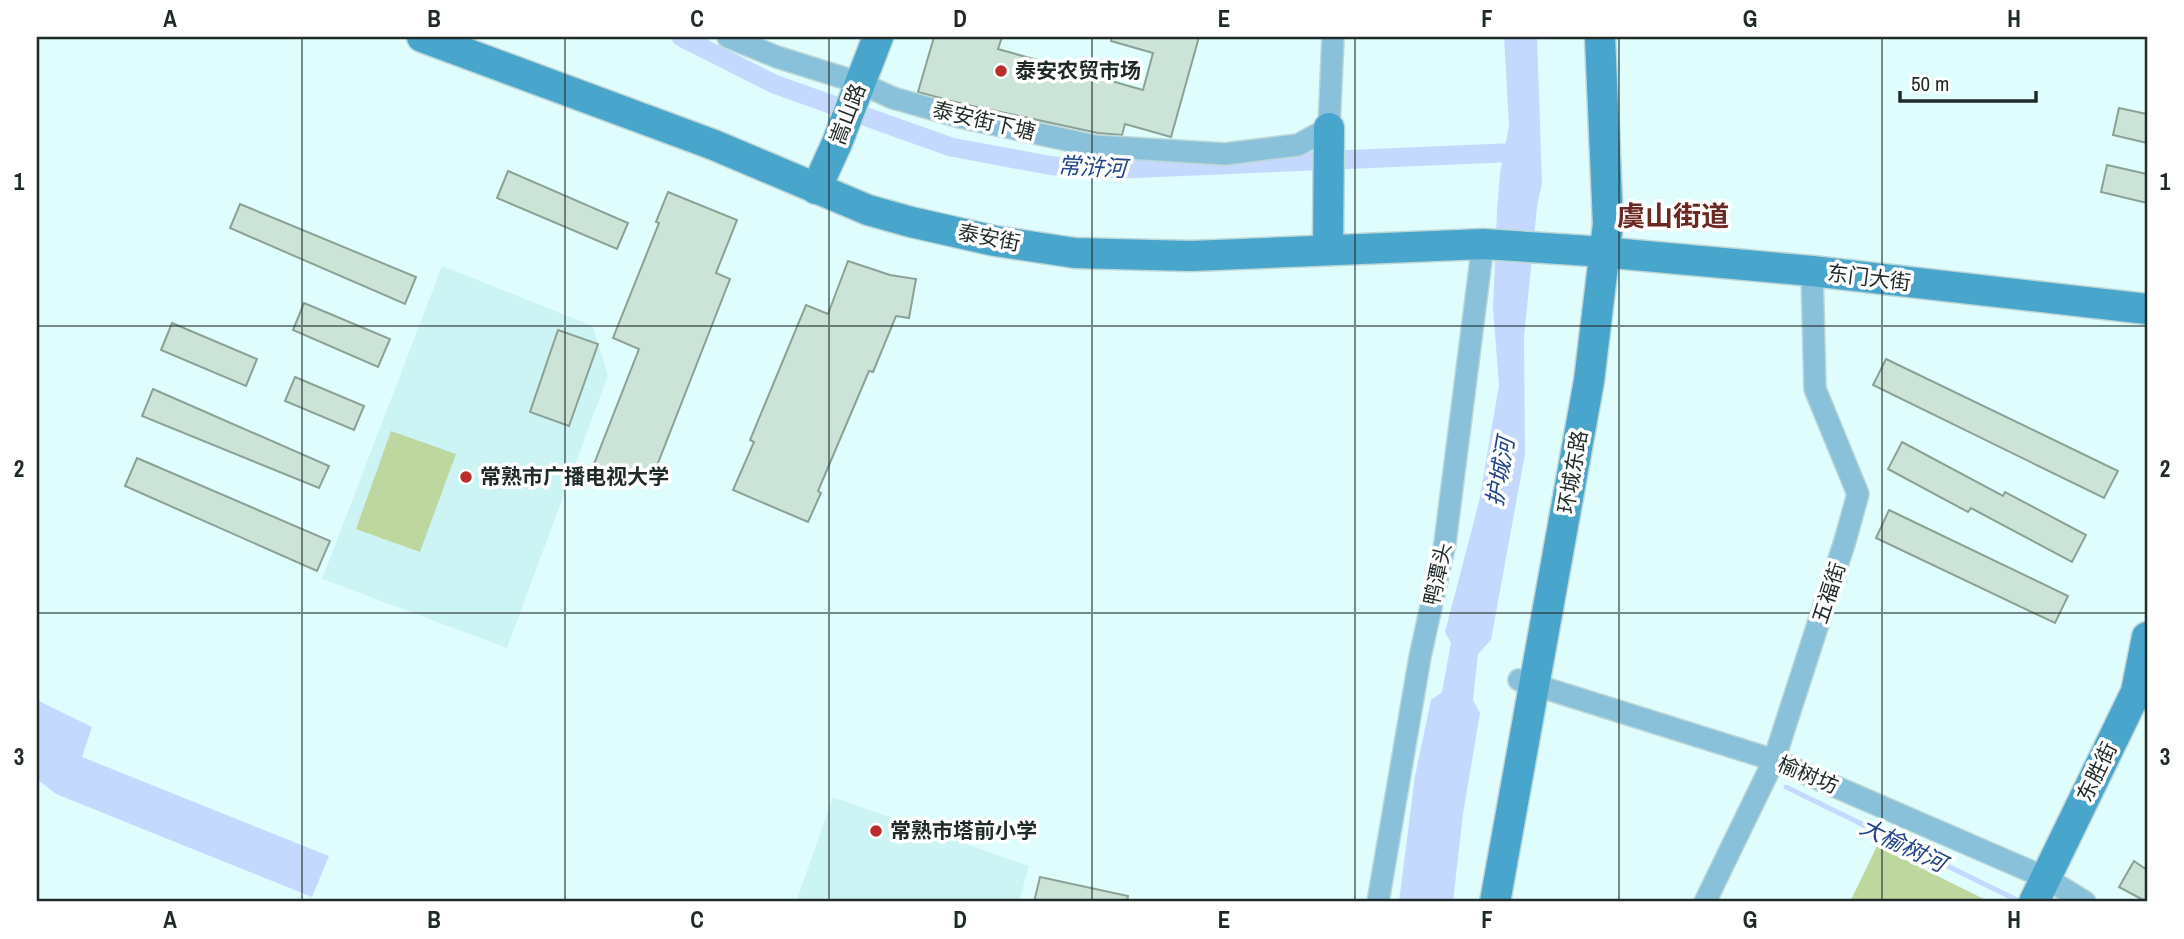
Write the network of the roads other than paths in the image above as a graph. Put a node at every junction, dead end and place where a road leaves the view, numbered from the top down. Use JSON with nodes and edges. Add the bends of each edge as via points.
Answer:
{"nodes":[{"id":1,"x":422,"y":37,"type":"edge"},
{"id":2,"x":728,"y":37,"type":"edge"},
{"id":3,"x":878,"y":37,"type":"edge"},
{"id":4,"x":1333,"y":37,"type":"edge"},
{"id":5,"x":1582,"y":37,"type":"edge"},
{"id":6,"x":1600,"y":37,"type":"edge"},
{"id":7,"x":860,"y":83,"type":"junction"},
{"id":8,"x":1329,"y":128,"type":"junction"},
{"id":9,"x":816,"y":189,"type":"junction"},
{"id":10,"x":1483,"y":244,"type":"junction"},
{"id":11,"x":1328,"y":250,"type":"junction"},
{"id":12,"x":1598,"y":252,"type":"junction"},
{"id":13,"x":1812,"y":271,"type":"junction"},
{"id":14,"x":2147,"y":309,"type":"edge"},
{"id":15,"x":2147,"y":637,"type":"edge"},
{"id":16,"x":1526,"y":682,"type":"junction"},
{"id":17,"x":1774,"y":761,"type":"junction"},
{"id":18,"x":2040,"y":890,"type":"edge"},
{"id":19,"x":1378,"y":902,"type":"edge"},
{"id":20,"x":1484,"y":902,"type":"edge"},
{"id":21,"x":1495,"y":902,"type":"edge"},
{"id":22,"x":1705,"y":902,"type":"edge"},
{"id":23,"x":2085,"y":902,"type":"edge"}],
"edges":[{"from":1,"to":9,"type":"street","name":"泰安街","via":[[713,145]]},
{"from":2,"to":7,"type":"street","name":"泰安街下塘"},
{"from":3,"to":7,"type":"street","name":"嵩山路"},
{"from":4,"to":8,"type":"street"},
{"from":5,"to":12,"type":"street","name":"环城东路"},
{"from":6,"to":12,"type":"street","name":"环城东路","via":[[1608,224]]},
{"from":7,"to":8,"type":"street","name":"泰安街下塘","via":[[893,98],[960,117],[1095,146],[1225,154],[1298,145]]},
{"from":7,"to":9,"type":"street","name":"嵩山路"},
{"from":8,"to":11,"type":"street"},
{"from":9,"to":11,"type":"street","name":"泰安街","via":[[911,222],[1075,253],[1191,256]]},
{"from":10,"to":11,"type":"street","name":"泰安街"},
{"from":10,"to":12,"type":"street","name":"泰安街"},
{"from":10,"to":19,"type":"street","name":"鸭潭头","via":[[1445,543],[1420,657]]},
{"from":12,"to":13,"type":"street","name":"东门大街"},
{"from":12,"to":16,"type":"street","name":"环城东路","via":[[1589,381]]},
{"from":13,"to":14,"type":"street","name":"东门大街"},
{"from":13,"to":17,"type":"street","name":"五福街","via":[[1815,388],[1858,494]]},
{"from":15,"to":18,"type":"street","name":"东胜街","via":[[2136,692]]},
{"from":16,"to":17,"type":"street","name":"榆树坊"},
{"from":16,"to":20,"type":"street","name":"环城东路"},
{"from":16,"to":21,"type":"street","name":"环城东路"},
{"from":17,"to":18,"type":"street","name":"榆树坊"},
{"from":17,"to":22,"type":"street","name":"五福街"},
{"from":18,"to":23,"type":"street","name":"榆树坊"}]}
